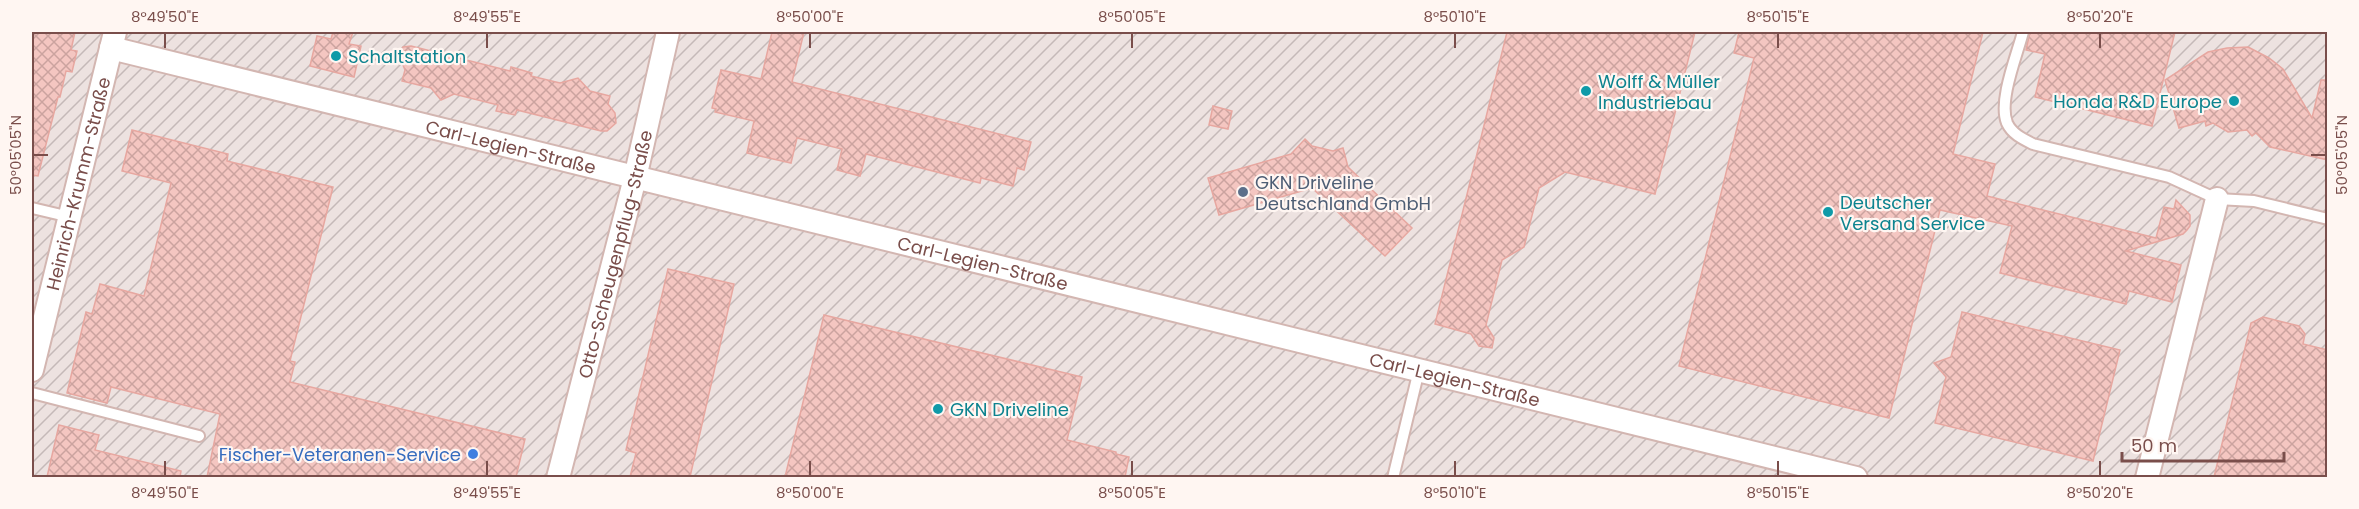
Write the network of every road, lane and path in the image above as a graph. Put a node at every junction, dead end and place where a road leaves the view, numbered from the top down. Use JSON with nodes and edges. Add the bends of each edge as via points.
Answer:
{"nodes":[{"id":1,"x":668,"y":32,"type":"edge"},
{"id":2,"x":2023,"y":32,"type":"edge"},
{"id":3,"x":113,"y":40,"type":"edge"},
{"id":4,"x":635,"y":178,"type":"junction"},
{"id":5,"x":2217,"y":199,"type":"junction"},
{"id":6,"x":32,"y":207,"type":"edge"},
{"id":7,"x":70,"y":217,"type":"junction"},
{"id":8,"x":2328,"y":219,"type":"edge"},
{"id":9,"x":1419,"y":369,"type":"junction"},
{"id":10,"x":32,"y":370,"type":"edge"},
{"id":11,"x":32,"y":393,"type":"edge"},
{"id":12,"x":199,"y":436,"type":"dead end"},
{"id":13,"x":558,"y":477,"type":"edge"},
{"id":14,"x":1393,"y":477,"type":"edge"},
{"id":15,"x":1856,"y":477,"type":"edge"},
{"id":16,"x":2146,"y":477,"type":"edge"}],
"edges":[{"from":1,"to":4,"type":"street","name":"Otto-Scheugenpflug-Straße"},
{"from":2,"to":5,"type":"lane","via":[[2004,106],[2008,125],[2014,132],[2033,144],[2169,177]]},
{"from":3,"to":4,"type":"street","name":"Carl-Legien-Straße"},
{"from":3,"to":7,"type":"street","name":"Heinrich-Krumm-Straße"},
{"from":4,"to":9,"type":"street","name":"Carl-Legien-Straße"},
{"from":4,"to":13,"type":"street","name":"Otto-Scheugenpflug-Straße"},
{"from":5,"to":8,"type":"lane","via":[[2254,201]]},
{"from":5,"to":16,"type":"street"},
{"from":6,"to":7,"type":"lane"},
{"from":7,"to":10,"type":"street","name":"Heinrich-Krumm-Straße"},
{"from":9,"to":14,"type":"lane"},
{"from":9,"to":15,"type":"street","name":"Carl-Legien-Straße"},
{"from":11,"to":12,"type":"lane"}]}
